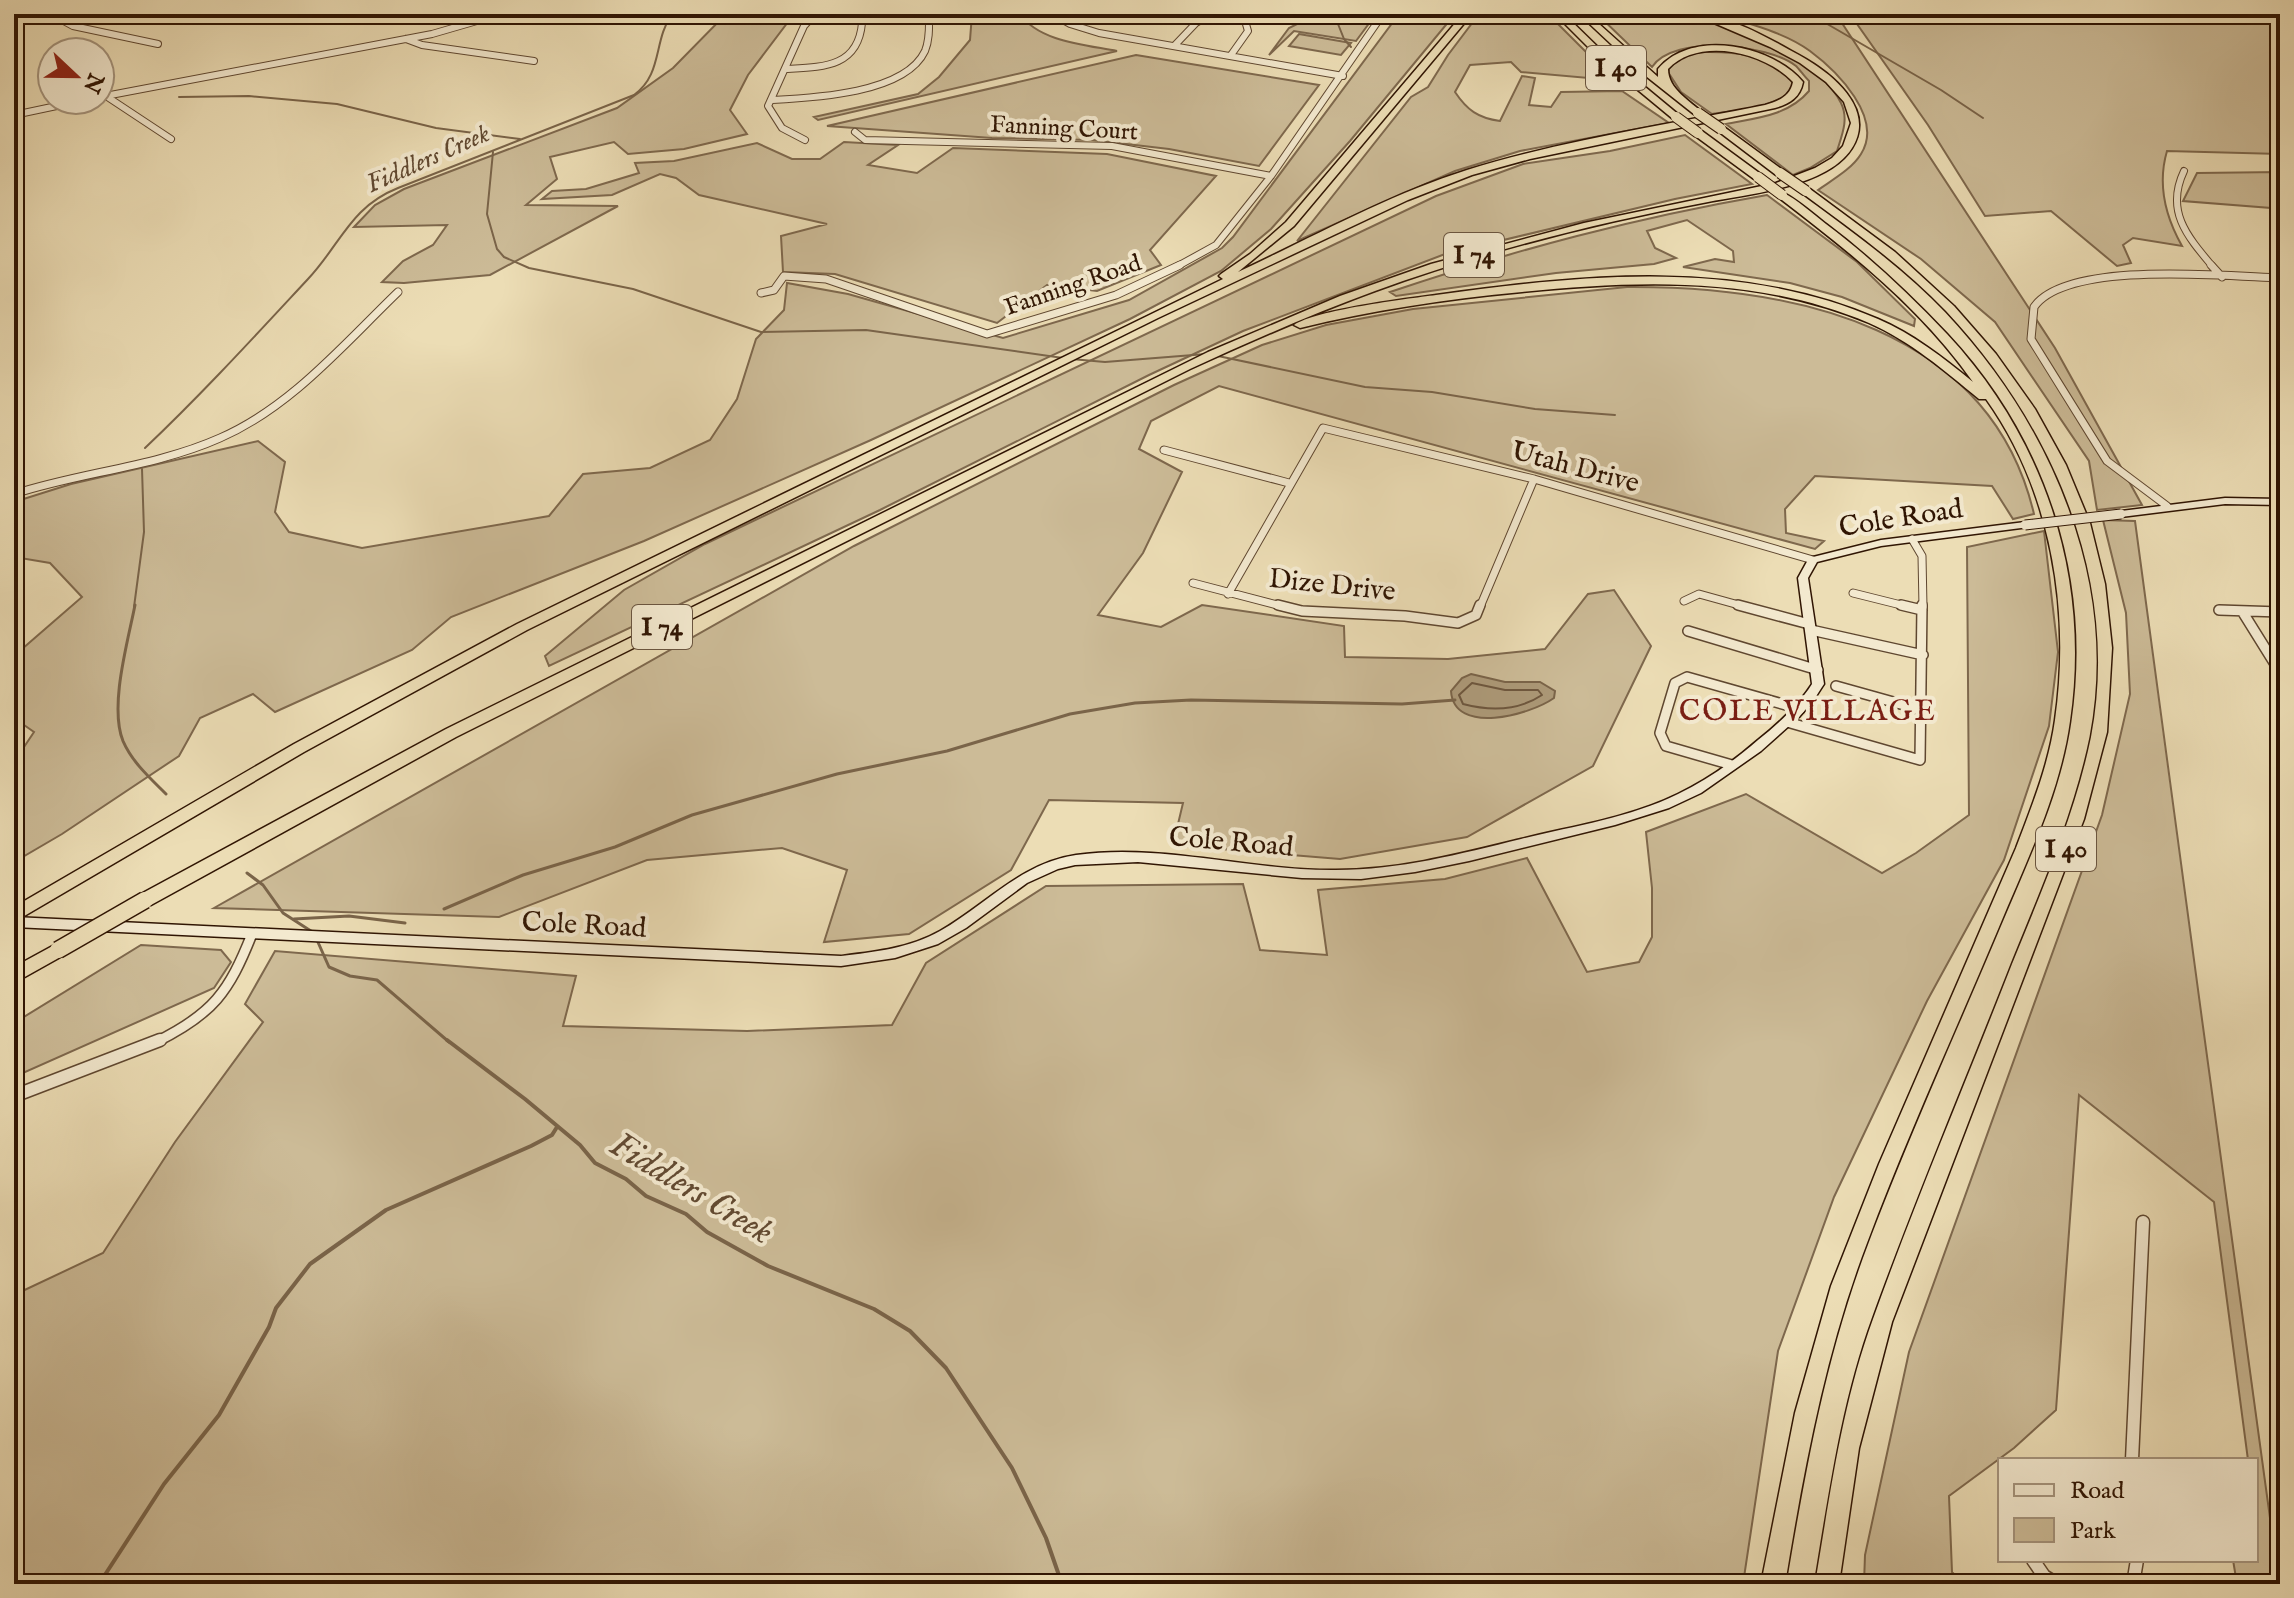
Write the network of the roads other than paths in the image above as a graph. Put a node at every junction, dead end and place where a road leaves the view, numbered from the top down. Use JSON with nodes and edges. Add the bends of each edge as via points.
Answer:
{"nodes":[{"id":1,"x":51,"y":14,"type":"edge"},
{"id":2,"x":501,"y":14,"type":"edge"},
{"id":3,"x":815,"y":14,"type":"edge"},
{"id":4,"x":855,"y":14,"type":"edge"},
{"id":5,"x":929,"y":14,"type":"edge"},
{"id":6,"x":1052,"y":14,"type":"edge"},
{"id":7,"x":1151,"y":14,"type":"edge"},
{"id":8,"x":1211,"y":14,"type":"edge"},
{"id":9,"x":1243,"y":14,"type":"edge"},
{"id":10,"x":1383,"y":14,"type":"edge"},
{"id":11,"x":1468,"y":14,"type":"edge"},
{"id":12,"x":1559,"y":14,"type":"edge"},
{"id":13,"x":1583,"y":14,"type":"edge"},
{"id":14,"x":1697,"y":14,"type":"edge"},
{"id":15,"x":1197,"y":22,"type":"junction"},
{"id":16,"x":406,"y":39,"type":"junction"},
{"id":17,"x":158,"y":44,"type":"dead end"},
{"id":18,"x":1175,"y":45,"type":"junction"},
{"id":19,"x":1231,"y":55,"type":"junction"},
{"id":20,"x":534,"y":61,"type":"dead end"},
{"id":21,"x":785,"y":69,"type":"junction"},
{"id":22,"x":1344,"y":74,"type":"junction"},
{"id":23,"x":116,"y":94,"type":"edge"},
{"id":24,"x":1678,"y":97,"type":"junction"},
{"id":25,"x":771,"y":100,"type":"junction"},
{"id":26,"x":116,"y":104,"type":"edge"},
{"id":27,"x":36,"y":110,"type":"edge"},
{"id":28,"x":14,"y":115,"type":"edge"},
{"id":29,"x":855,"y":132,"type":"dead end"},
{"id":30,"x":171,"y":139,"type":"dead end"},
{"id":31,"x":805,"y":140,"type":"dead end"},
{"id":32,"x":2184,"y":171,"type":"dead end"},
{"id":33,"x":1271,"y":176,"type":"junction"},
{"id":34,"x":2222,"y":277,"type":"junction"},
{"id":35,"x":2280,"y":278,"type":"edge"},
{"id":36,"x":398,"y":292,"type":"dead end"},
{"id":37,"x":761,"y":293,"type":"dead end"},
{"id":38,"x":1154,"y":316,"type":"junction"},
{"id":39,"x":1186,"y":366,"type":"junction"},
{"id":40,"x":2007,"y":419,"type":"junction"},
{"id":41,"x":1164,"y":450,"type":"dead end"},
{"id":42,"x":1534,"y":479,"type":"junction"},
{"id":43,"x":1289,"y":483,"type":"junction"},
{"id":44,"x":14,"y":494,"type":"edge"},
{"id":45,"x":2280,"y":502,"type":"edge"},
{"id":46,"x":2167,"y":506,"type":"junction"},
{"id":47,"x":1912,"y":539,"type":"junction"},
{"id":48,"x":1813,"y":560,"type":"junction"},
{"id":49,"x":1193,"y":583,"type":"dead end"},
{"id":50,"x":1853,"y":593,"type":"dead end"},
{"id":51,"x":1228,"y":594,"type":"junction"},
{"id":52,"x":1684,"y":601,"type":"dead end"},
{"id":53,"x":1922,"y":610,"type":"junction"},
{"id":54,"x":2219,"y":610,"type":"dead end"},
{"id":55,"x":2242,"y":611,"type":"junction"},
{"id":56,"x":2280,"y":612,"type":"edge"},
{"id":57,"x":1812,"y":628,"type":"junction"},
{"id":58,"x":1688,"y":631,"type":"dead end"},
{"id":59,"x":1923,"y":655,"type":"junction"},
{"id":60,"x":1818,"y":670,"type":"junction"},
{"id":61,"x":2280,"y":672,"type":"edge"},
{"id":62,"x":1836,"y":686,"type":"dead end"},
{"id":63,"x":1800,"y":709,"type":"junction"},
{"id":64,"x":1922,"y":710,"type":"junction"},
{"id":65,"x":1787,"y":722,"type":"junction"},
{"id":66,"x":1727,"y":764,"type":"junction"},
{"id":67,"x":14,"y":915,"type":"edge"},
{"id":68,"x":14,"y":922,"type":"edge"},
{"id":69,"x":252,"y":934,"type":"junction"},
{"id":70,"x":14,"y":976,"type":"edge"},
{"id":71,"x":14,"y":1096,"type":"edge"},
{"id":72,"x":2143,"y":1222,"type":"dead end"},
{"id":73,"x":2132,"y":1458,"type":"edge"},
{"id":74,"x":2034,"y":1562,"type":"edge"},
{"id":75,"x":2137,"y":1562,"type":"edge"},
{"id":76,"x":1773,"y":1584,"type":"edge"},
{"id":77,"x":1827,"y":1584,"type":"edge"},
{"id":78,"x":2057,"y":1584,"type":"edge"},
{"id":79,"x":2133,"y":1584,"type":"edge"}],
"edges":[{"from":1,"to":17,"type":"street","via":[[73,26]]},
{"from":2,"to":16,"type":"street"},
{"from":3,"to":21,"type":"street"},
{"from":4,"to":21,"type":"street","via":[[862,23],[854,51],[830,63]]},
{"from":5,"to":25,"type":"street","via":[[923,55],[897,75],[831,95]]},
{"from":6,"to":18,"type":"street","via":[[1091,31]]},
{"from":7,"to":15,"type":"street"},
{"from":8,"to":15,"type":"street"},
{"from":9,"to":19,"type":"street","via":[[1250,30]]},
{"from":10,"to":22,"type":"street","name":"Fanning Road"},
{"from":11,"to":38,"type":"highway","number":"I 74","via":[[1275,238],[1234,270]]},
{"from":12,"to":40,"type":"highway","number":"I 40","bridge":true,"via":[[1676,117],[1845,241],[1906,294],[1969,364]]},
{"from":13,"to":24,"type":"highway","number":"I 40"},
{"from":14,"to":39,"type":"highway","number":"I 74","via":[[1778,45],[1833,85],[1847,104],[1854,128],[1840,157],[1797,179],[1573,228],[1454,261],[1308,312]]},
{"from":15,"to":18,"type":"street"},
{"from":16,"to":20,"type":"street"},
{"from":16,"to":23,"type":"street"},
{"from":18,"to":19,"type":"street"},
{"from":19,"to":22,"type":"street"},
{"from":21,"to":25,"type":"street"},
{"from":22,"to":33,"type":"street","name":"Fanning Road"},
{"from":24,"to":38,"type":"highway","via":[[1663,69],[1671,58],[1695,51],[1760,56],[1784,67],[1798,82],[1790,98],[1766,108],[1563,148],[1468,173]]},
{"from":24,"to":77,"type":"highway","number":"I 40","bridge":true,"via":[[1890,253],[2003,367],[2066,473],[2101,589],[2106,650],[2102,715],[2089,782],[1882,1322],[1848,1448]]},
{"from":25,"to":31,"type":"street","via":[[771,117]]},
{"from":26,"to":30,"type":"street"},
{"from":27,"to":28,"type":"street"},
{"from":29,"to":33,"type":"street","name":"Fanning Court","via":[[865,140],[1112,146]]},
{"from":32,"to":34,"type":"street","via":[[2175,192],[2182,225]]},
{"from":33,"to":37,"type":"street","name":"Fanning Road","via":[[1216,245],[1116,295],[987,334],[826,279],[784,276],[774,290]]},
{"from":34,"to":35,"type":"street"},
{"from":34,"to":46,"type":"street","via":[[2111,275],[2082,280],[2038,302],[2029,319],[2031,339],[2107,461]]},
{"from":36,"to":44,"type":"street","via":[[292,393],[243,427],[180,451]]},
{"from":38,"to":67,"type":"highway","number":"I 74","via":[[522,627],[299,748]]},
{"from":39,"to":40,"type":"highway","via":[[1279,331],[1394,304],[1622,279],[1700,279],[1792,293],[1880,324],[1951,367]]},
{"from":39,"to":70,"type":"highway","number":"I 74","bridge":true,"via":[[451,733]]},
{"from":40,"to":76,"type":"highway","number":"I 40","via":[[2045,500],[2058,547],[2068,658],[2062,720],[2046,786],[2021,853],[1856,1246],[1827,1330],[1794,1457]]},
{"from":41,"to":43,"type":"street"},
{"from":42,"to":43,"type":"street","name":"Utah Drive","via":[[1323,428]]},
{"from":42,"to":48,"type":"street","name":"Utah Drive"},
{"from":42,"to":51,"type":"street","name":"Dize Drive","via":[[1476,615],[1468,621],[1302,611]]},
{"from":43,"to":51,"type":"street"},
{"from":45,"to":46,"type":"street","name":"Cole Road"},
{"from":46,"to":47,"type":"street","name":"Cole Road","bridge":true},
{"from":47,"to":48,"type":"street","name":"Cole Road"},
{"from":47,"to":53,"type":"street","via":[[1922,556]]},
{"from":48,"to":57,"type":"street","name":"Cole Road","via":[[1803,578]]},
{"from":49,"to":51,"type":"street","name":"Dize Drive"},
{"from":50,"to":53,"type":"street"},
{"from":52,"to":57,"type":"street","via":[[1699,594]]},
{"from":53,"to":59,"type":"street"},
{"from":54,"to":55,"type":"street"},
{"from":55,"to":56,"type":"street"},
{"from":55,"to":61,"type":"street"},
{"from":57,"to":59,"type":"street"},
{"from":57,"to":60,"type":"street","name":"Cole Road"},
{"from":58,"to":60,"type":"street"},
{"from":59,"to":64,"type":"street"},
{"from":60,"to":63,"type":"street","name":"Cole Road","via":[[1812,697]]},
{"from":62,"to":64,"type":"street"},
{"from":63,"to":65,"type":"street","name":"Cole Road"},
{"from":63,"to":66,"type":"street","via":[[1687,677],[1675,683],[1660,733],[1666,746]]},
{"from":64,"to":65,"type":"street","via":[[1920,760]]},
{"from":65,"to":66,"type":"street","name":"Cole Road"},
{"from":66,"to":69,"type":"street","name":"Cole Road","via":[[1698,789],[1665,805],[1514,845],[1381,872],[1331,875],[1128,859],[1062,863],[997,895],[944,935],[865,959]]},
{"from":68,"to":69,"type":"street","name":"Cole Road"},
{"from":69,"to":71,"type":"street","via":[[225,993],[195,1022]]},
{"from":72,"to":73,"type":"street"},
{"from":74,"to":78,"type":"street"},
{"from":75,"to":79,"type":"street"}]}
